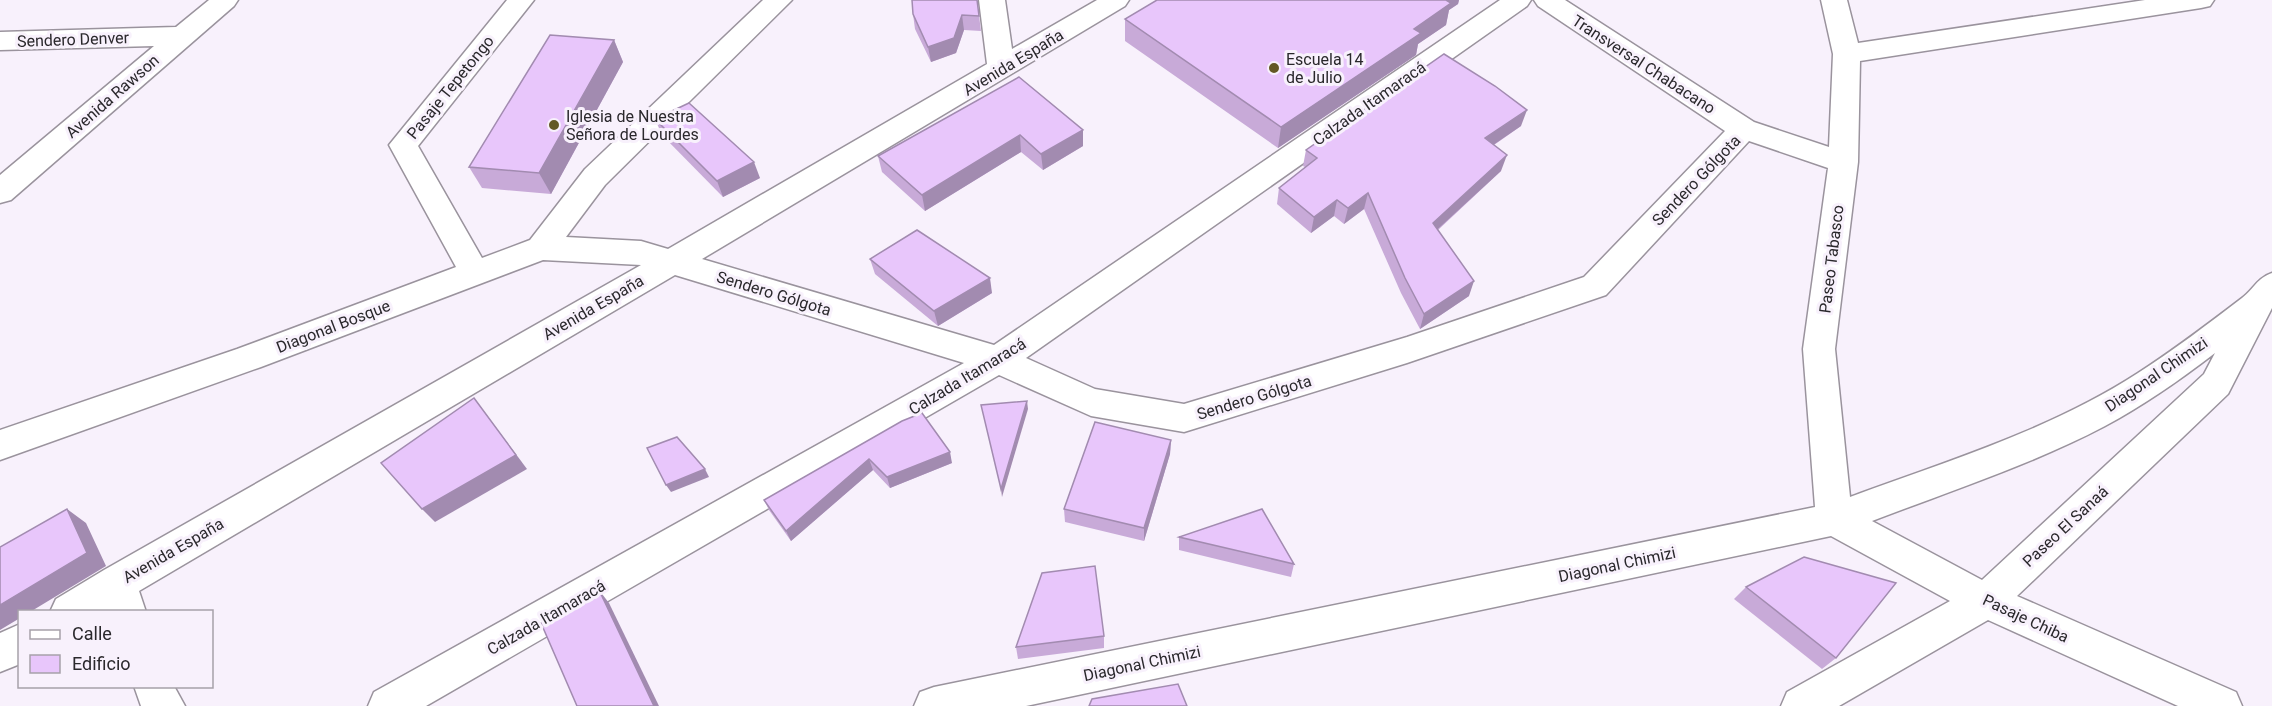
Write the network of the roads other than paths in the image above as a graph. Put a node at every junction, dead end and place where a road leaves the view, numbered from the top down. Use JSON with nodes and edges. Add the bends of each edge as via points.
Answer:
{"nodes":[{"id":1,"x":225,"y":0,"type":"edge"},
{"id":2,"x":521,"y":0,"type":"edge"},
{"id":3,"x":779,"y":0,"type":"edge"},
{"id":4,"x":992,"y":0,"type":"edge"},
{"id":5,"x":1116,"y":0,"type":"edge"},
{"id":6,"x":1518,"y":0,"type":"edge"},
{"id":7,"x":1547,"y":0,"type":"edge"},
{"id":8,"x":1834,"y":0,"type":"edge"},
{"id":9,"x":2201,"y":0,"type":"edge"},
{"id":10,"x":182,"y":36,"type":"junction"},
{"id":11,"x":0,"y":41,"type":"edge"},
{"id":12,"x":1847,"y":54,"type":"junction"},
{"id":13,"x":1001,"y":69,"type":"junction"},
{"id":14,"x":1744,"y":129,"type":"junction"},
{"id":15,"x":1843,"y":162,"type":"junction"},
{"id":16,"x":0,"y":192,"type":"edge"},
{"id":17,"x":541,"y":249,"type":"junction"},
{"id":18,"x":672,"y":262,"type":"junction"},
{"id":19,"x":474,"y":272,"type":"junction"},
{"id":20,"x":2264,"y":295,"type":"edge"},
{"id":21,"x":998,"y":360,"type":"junction"},
{"id":22,"x":0,"y":445,"type":"edge"},
{"id":23,"x":1834,"y":519,"type":"junction"},
{"id":24,"x":122,"y":597,"type":"edge"},
{"id":25,"x":1986,"y":601,"type":"junction"},
{"id":26,"x":76,"y":610,"type":"edge"},
{"id":27,"x":18,"y":643,"type":"edge"},
{"id":28,"x":0,"y":654,"type":"edge"},
{"id":29,"x":154,"y":688,"type":"edge"},
{"id":30,"x":165,"y":706,"type":"edge"},
{"id":31,"x":388,"y":706,"type":"edge"},
{"id":32,"x":934,"y":706,"type":"edge"},
{"id":33,"x":1801,"y":706,"type":"edge"},
{"id":34,"x":2222,"y":706,"type":"edge"}],
"edges":[{"from":1,"to":10,"type":"street","name":"Avenida Rawson"},
{"from":2,"to":19,"type":"street","name":"Pasaje Tepetongo","via":[[403,146]]},
{"from":3,"to":17,"type":"street","via":[[595,177]]},
{"from":4,"to":13,"type":"street"},
{"from":5,"to":13,"type":"street","name":"Avenida España"},
{"from":6,"to":21,"type":"street","name":"Calzada Itamaracá"},
{"from":7,"to":14,"type":"street","name":"Transversal Chabacano"},
{"from":8,"to":12,"type":"street","name":"Paseo Tabasco"},
{"from":9,"to":12,"type":"street"},
{"from":10,"to":11,"type":"street","name":"Sendero Denver"},
{"from":10,"to":16,"type":"street","name":"Avenida Rawson"},
{"from":12,"to":15,"type":"street","name":"Paseo Tabasco"},
{"from":13,"to":18,"type":"street","name":"Avenida España"},
{"from":14,"to":15,"type":"street","name":"Transversal Chabacano"},
{"from":14,"to":21,"type":"street","name":"Sendero Gólgota","via":[[1595,285],[1373,360],[1184,418],[1091,402]]},
{"from":15,"to":23,"type":"street","name":"Paseo Tabasco","via":[[1820,349]]},
{"from":17,"to":18,"type":"street","name":"Diagonal Bosque","via":[[641,253]]},
{"from":17,"to":19,"type":"street","name":"Diagonal Bosque"},
{"from":18,"to":21,"type":"street","name":"Sendero Gólgota"},
{"from":18,"to":24,"type":"street","name":"Avenida España"},
{"from":19,"to":22,"type":"street","name":"Diagonal Bosque","via":[[249,358]]},
{"from":20,"to":23,"type":"street","name":"Diagonal Chimizi","via":[[2150,383],[2093,416],[2032,445]]},
{"from":20,"to":25,"type":"street","name":"Paseo El Sanaá","via":[[2216,384]]},
{"from":21,"to":31,"type":"street","name":"Calzada Itamaracá"},
{"from":23,"to":25,"type":"street","name":"Pasaje Chiba"},
{"from":23,"to":32,"type":"street","name":"Diagonal Chimizi"},
{"from":24,"to":26,"type":"street","name":"Avenida España"},
{"from":25,"to":33,"type":"street","name":"Paseo El Sanaá"},
{"from":25,"to":34,"type":"street","name":"Pasaje Chiba"},
{"from":27,"to":28,"type":"street"},
{"from":29,"to":30,"type":"street"}]}
